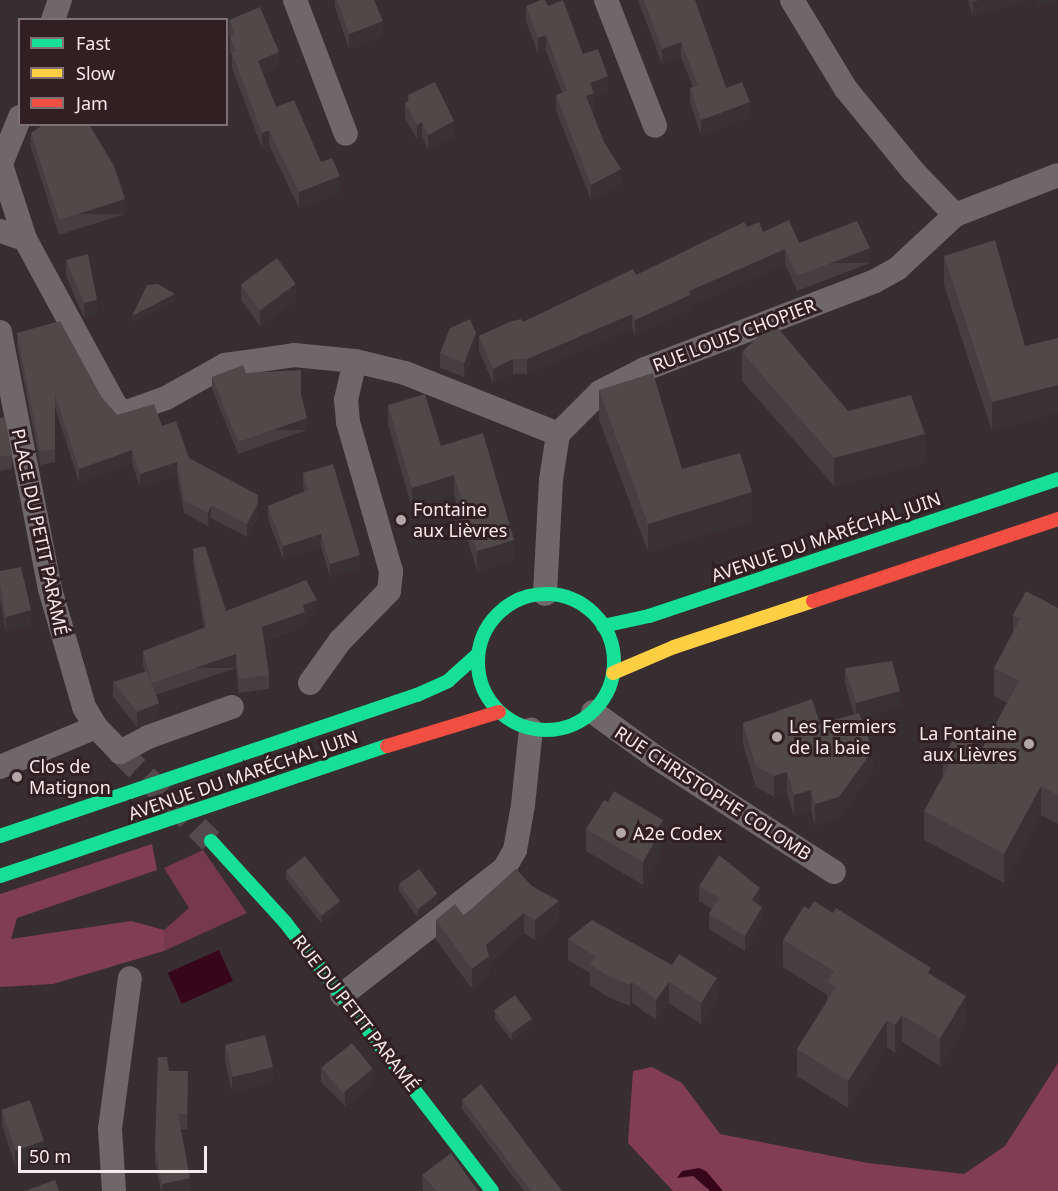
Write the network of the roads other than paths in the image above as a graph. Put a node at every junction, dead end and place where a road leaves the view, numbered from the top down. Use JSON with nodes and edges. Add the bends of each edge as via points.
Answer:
{"nodes":[{"id":1,"x":60,"y":0,"type":"edge"},
{"id":2,"x":295,"y":0,"type":"edge"},
{"id":3,"x":606,"y":0,"type":"edge"},
{"id":4,"x":792,"y":0,"type":"edge"},
{"id":5,"x":54,"y":18,"type":"edge"},
{"id":6,"x":18,"y":122,"type":"edge"},
{"id":7,"x":655,"y":126,"type":"dead end"},
{"id":8,"x":346,"y":134,"type":"dead end"},
{"id":9,"x":1,"y":165,"type":"edge"},
{"id":10,"x":1058,"y":175,"type":"edge"},
{"id":11,"x":955,"y":214,"type":"junction"},
{"id":12,"x":0,"y":231,"type":"edge"},
{"id":13,"x":25,"y":239,"type":"junction"},
{"id":14,"x":0,"y":332,"type":"edge"},
{"id":15,"x":355,"y":361,"type":"junction"},
{"id":16,"x":558,"y":434,"type":"junction"},
{"id":17,"x":1058,"y":479,"type":"edge"},
{"id":18,"x":1058,"y":519,"type":"edge"},
{"id":19,"x":545,"y":594,"type":"junction"},
{"id":20,"x":603,"y":626,"type":"junction"},
{"id":21,"x":478,"y":654,"type":"junction"},
{"id":22,"x":613,"y":673,"type":"junction"},
{"id":23,"x":310,"y":683,"type":"dead end"},
{"id":24,"x":232,"y":707,"type":"dead end"},
{"id":25,"x":499,"y":712,"type":"junction"},
{"id":26,"x":593,"y":712,"type":"junction"},
{"id":27,"x":96,"y":727,"type":"junction"},
{"id":28,"x":531,"y":729,"type":"junction"},
{"id":29,"x":0,"y":767,"type":"edge"},
{"id":30,"x":0,"y":836,"type":"edge"},
{"id":31,"x":211,"y":841,"type":"tunnel mouth"},
{"id":32,"x":834,"y":872,"type":"dead end"},
{"id":33,"x":0,"y":876,"type":"edge"},
{"id":34,"x":130,"y":978,"type":"dead end"},
{"id":35,"x":342,"y":995,"type":"junction"},
{"id":36,"x":114,"y":1191,"type":"edge"},
{"id":37,"x":492,"y":1191,"type":"edge"}],
"edges":[{"from":1,"to":5,"type":"street"},
{"from":2,"to":8,"type":"street"},
{"from":3,"to":7,"type":"street"},
{"from":4,"to":11,"type":"street","via":[[846,89],[913,171]]},
{"from":6,"to":9,"type":"street"},
{"from":9,"to":13,"type":"street"},
{"from":10,"to":11,"type":"street","name":"RUE LOUIS CHOPIER"},
{"from":11,"to":16,"type":"street","name":"RUE LOUIS CHOPIER","via":[[898,267],[874,281],[622,379],[579,410]]},
{"from":12,"to":13,"type":"street"},
{"from":13,"to":15,"type":"street","via":[[115,405],[124,413],[166,398],[225,365],[249,359],[294,355]]},
{"from":14,"to":27,"type":"street","name":"PLACE DU PETIT PARAMÉ","via":[[52,599],[83,704]]},
{"from":15,"to":16,"type":"street","via":[[405,373]]},
{"from":15,"to":23,"type":"street","via":[[346,400],[348,422],[390,571],[389,591],[340,641]]},
{"from":16,"to":19,"type":"street","via":[[551,480]]},
{"from":17,"to":20,"type":"main road","name":"AVENUE DU MARÉCHAL JUIN","via":[[649,616]]},
{"from":18,"to":22,"type":"main road","via":[[674,647]]},
{"from":19,"to":20,"type":"main road","via":[[579,603]]},
{"from":19,"to":21,"type":"main road","via":[[529,596],[500,611],[489,624]]},
{"from":20,"to":22,"type":"main road","via":[[614,656]]},
{"from":21,"to":25,"type":"main road","via":[[481,686]]},
{"from":21,"to":30,"type":"main road","name":"AVENUE DU MARÉCHAL JUIN","via":[[448,681],[417,695]]},
{"from":22,"to":26,"type":"main road","via":[[606,694]]},
{"from":24,"to":27,"type":"street","via":[[147,737],[120,752]]},
{"from":25,"to":28,"type":"main road"},
{"from":25,"to":33,"type":"main road","name":"AVENUE DU MARÉCHAL JUIN","via":[[440,728]]},
{"from":26,"to":28,"type":"main road","via":[[564,728]]},
{"from":26,"to":32,"type":"street","name":"RUE CHRISTOPHE COLOMB"},
{"from":27,"to":29,"type":"street"},
{"from":28,"to":35,"type":"street","via":[[523,805],[514,850],[504,868]]},
{"from":31,"to":35,"type":"main road","name":"RUE DU PETIT PARAMÉ","via":[[252,882]]},
{"from":34,"to":36,"type":"street","via":[[110,1130]]},
{"from":35,"to":37,"type":"main road","name":"RUE DU PETIT PARAMÉ"}]}
